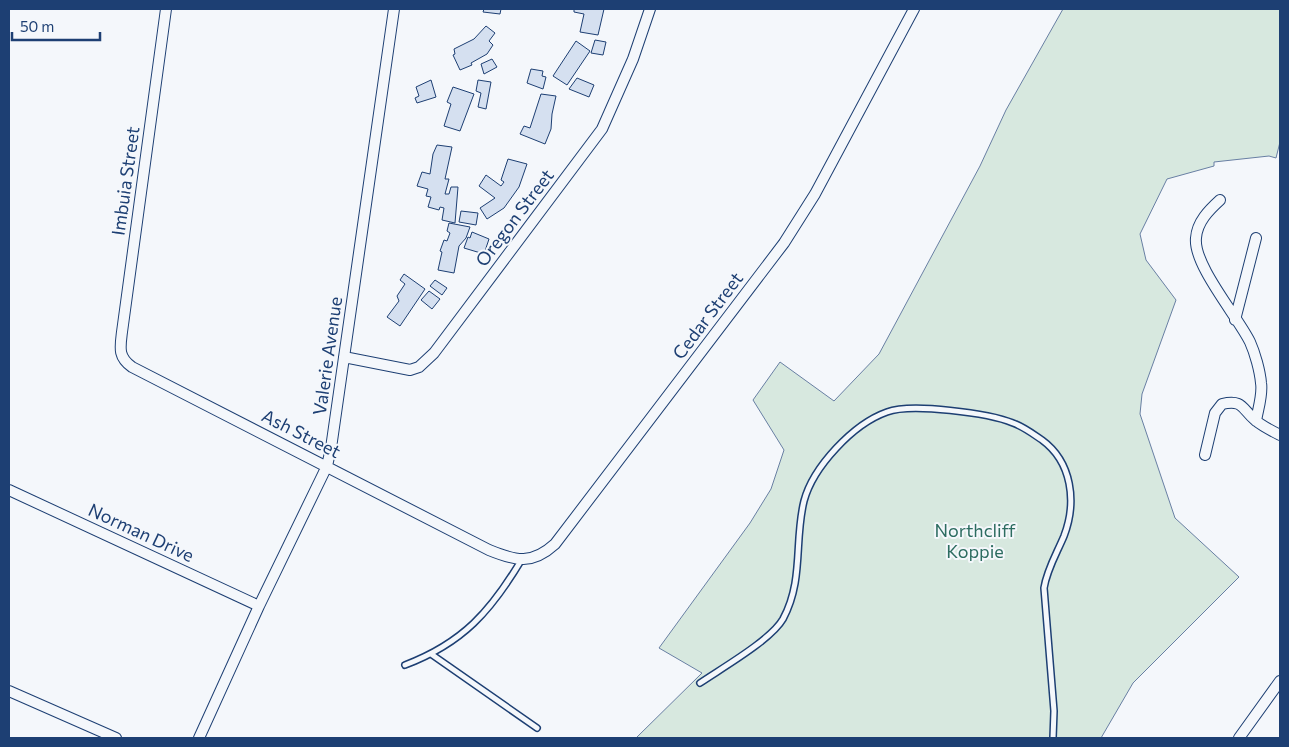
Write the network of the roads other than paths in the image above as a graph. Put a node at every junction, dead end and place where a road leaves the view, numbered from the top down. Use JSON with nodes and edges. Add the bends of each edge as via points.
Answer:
{"nodes":[{"id":1,"x":166,"y":9,"type":"edge"},
{"id":2,"x":394,"y":9,"type":"edge"},
{"id":3,"x":650,"y":9,"type":"edge"},
{"id":4,"x":914,"y":9,"type":"edge"},
{"id":5,"x":1220,"y":200,"type":"dead end"},
{"id":6,"x":1256,"y":238,"type":"dead end"},
{"id":7,"x":1236,"y":320,"type":"junction"},
{"id":8,"x":122,"y":357,"type":"joint"},
{"id":9,"x":344,"y":358,"type":"junction"},
{"id":10,"x":1256,"y":421,"type":"junction"},
{"id":11,"x":1280,"y":435,"type":"edge"},
{"id":12,"x":1206,"y":455,"type":"dead end"},
{"id":13,"x":326,"y":466,"type":"junction"},
{"id":14,"x":9,"y":490,"type":"edge"},
{"id":15,"x":467,"y":538,"type":"joint"},
{"id":16,"x":522,"y":559,"type":"junction"},
{"id":17,"x":259,"y":606,"type":"junction"},
{"id":18,"x":431,"y":654,"type":"junction"},
{"id":19,"x":405,"y":665,"type":"dead end"},
{"id":20,"x":1280,"y":681,"type":"edge"},
{"id":21,"x":700,"y":683,"type":"dead end"},
{"id":22,"x":9,"y":691,"type":"edge"},
{"id":23,"x":537,"y":728,"type":"dead end"},
{"id":24,"x":116,"y":738,"type":"edge"},
{"id":25,"x":199,"y":738,"type":"edge"},
{"id":26,"x":1053,"y":738,"type":"edge"},
{"id":27,"x":1239,"y":738,"type":"edge"}],
"edges":[{"from":1,"to":8,"type":"street","name":"Imbuia Street","via":[[122,332]]},
{"from":2,"to":9,"type":"street","name":"Valerie Avenue"},
{"from":3,"to":9,"type":"street","name":"Oregon Street","via":[[630,68],[602,129],[434,353],[419,367],[410,370]]},
{"from":4,"to":16,"type":"street","name":"Cedar Street","via":[[815,194],[784,243],[555,544],[545,554]]},
{"from":5,"to":7,"type":"street","via":[[1207,211],[1196,238],[1197,249],[1214,287]]},
{"from":6,"to":7,"type":"street"},
{"from":7,"to":10,"type":"street","via":[[1250,343],[1262,384]]},
{"from":8,"to":13,"type":"street","name":"Ash Street","via":[[132,367]]},
{"from":9,"to":13,"type":"street","name":"Valerie Avenue"},
{"from":10,"to":11,"type":"street"},
{"from":10,"to":12,"type":"street","via":[[1242,405],[1222,404],[1215,413]]},
{"from":13,"to":15,"type":"street","name":"Ash Street"},
{"from":13,"to":17,"type":"street","name":"Valerie Avenue"},
{"from":14,"to":17,"type":"street","name":"Norman Drive"},
{"from":15,"to":16,"type":"street","name":"Cedar Street","via":[[504,556]]},
{"from":16,"to":18,"type":"lane","via":[[486,613]]},
{"from":17,"to":25,"type":"street","name":"Valerie Avenue"},
{"from":18,"to":19,"type":"lane"},
{"from":18,"to":23,"type":"lane"},
{"from":20,"to":27,"type":"street"},
{"from":21,"to":26,"type":"lane","via":[[768,635],[782,621],[795,587],[804,500],[815,475],[834,451],[863,426],[888,412],[916,408],[984,416],[1025,428],[1049,445],[1062,461],[1068,477],[1070,512],[1044,588],[1054,702]]},
{"from":22,"to":24,"type":"street"}]}
